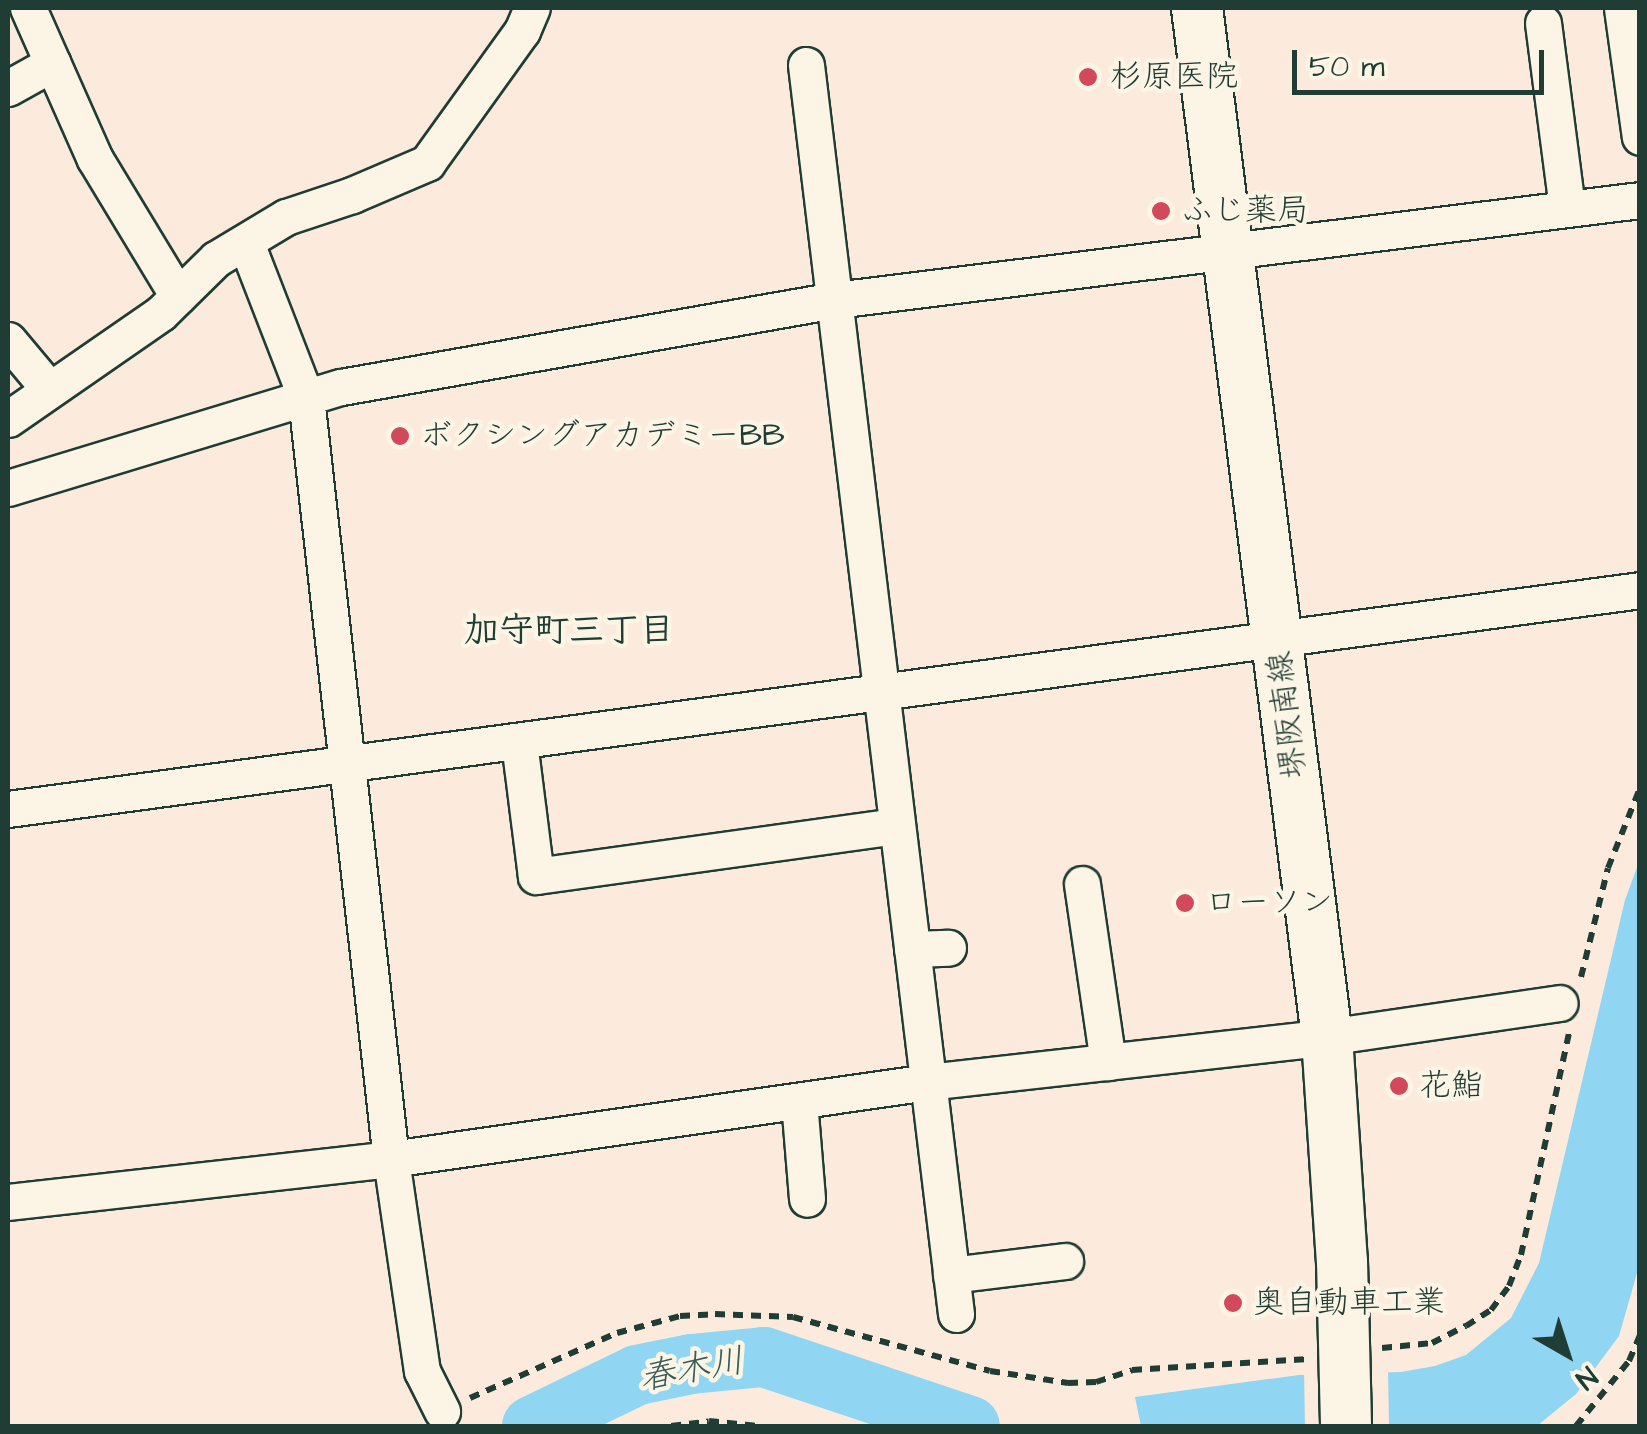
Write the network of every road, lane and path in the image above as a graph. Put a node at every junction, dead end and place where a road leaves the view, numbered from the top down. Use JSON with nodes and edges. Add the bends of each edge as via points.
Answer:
{"nodes":[{"id":1,"x":28,"y":8,"type":"edge"},
{"id":2,"x":532,"y":8,"type":"edge"},
{"id":3,"x":1197,"y":8,"type":"edge"},
{"id":4,"x":1622,"y":8,"type":"edge"},
{"id":5,"x":1543,"y":24,"type":"dead end"},
{"id":6,"x":53,"y":63,"type":"junction"},
{"id":7,"x":806,"y":65,"type":"dead end"},
{"id":8,"x":8,"y":88,"type":"edge"},
{"id":9,"x":1640,"y":138,"type":"edge"},
{"id":10,"x":1640,"y":200,"type":"edge"},
{"id":11,"x":1567,"y":208,"type":"junction"},
{"id":12,"x":246,"y":243,"type":"junction"},
{"id":13,"x":1228,"y":248,"type":"junction"},
{"id":14,"x":178,"y":296,"type":"junction"},
{"id":15,"x":835,"y":300,"type":"junction"},
{"id":16,"x":8,"y":340,"type":"edge"},
{"id":17,"x":49,"y":389,"type":"junction"},
{"id":18,"x":306,"y":398,"type":"junction"},
{"id":19,"x":8,"y":419,"type":"edge"},
{"id":20,"x":8,"y":488,"type":"edge"},
{"id":21,"x":1640,"y":590,"type":"edge"},
{"id":22,"x":1279,"y":638,"type":"junction"},
{"id":23,"x":883,"y":693,"type":"junction"},
{"id":24,"x":520,"y":742,"type":"junction"},
{"id":25,"x":346,"y":760,"type":"junction"},
{"id":26,"x":1640,"y":788,"type":"edge"},
{"id":27,"x":8,"y":808,"type":"edge"},
{"id":28,"x":896,"y":826,"type":"junction"},
{"id":29,"x":1082,"y":884,"type":"dead end"},
{"id":30,"x":948,"y":948,"type":"dead end"},
{"id":31,"x":912,"y":949,"type":"junction"},
{"id":32,"x":1570,"y":1007,"type":"junction"},
{"id":33,"x":1327,"y":1037,"type":"junction"},
{"id":34,"x":1108,"y":1062,"type":"junction"},
{"id":35,"x":928,"y":1082,"type":"junction"},
{"id":36,"x":799,"y":1100,"type":"junction"},
{"id":37,"x":391,"y":1159,"type":"junction"},
{"id":38,"x":807,"y":1200,"type":"dead end"},
{"id":39,"x":8,"y":1202,"type":"edge"},
{"id":40,"x":1066,"y":1261,"type":"dead end"},
{"id":41,"x":951,"y":1275,"type":"junction"},
{"id":42,"x":956,"y":1314,"type":"dead end"},
{"id":43,"x":1640,"y":1335,"type":"edge"},
{"id":44,"x":1345,"y":1358,"type":"junction"},
{"id":45,"x":442,"y":1411,"type":"joint"},
{"id":46,"x":671,"y":1426,"type":"edge"},
{"id":47,"x":758,"y":1426,"type":"edge"},
{"id":48,"x":1346,"y":1426,"type":"edge"},
{"id":49,"x":1576,"y":1426,"type":"edge"}],
"edges":[{"from":1,"to":6,"type":"street"},
{"from":2,"to":12,"type":"street","via":[[427,163],[286,217]]},
{"from":3,"to":13,"type":"main road","name":"堺阪南線"},
{"from":4,"to":9,"type":"street"},
{"from":5,"to":11,"type":"street"},
{"from":6,"to":8,"type":"street"},
{"from":6,"to":14,"type":"street","via":[[95,159]]},
{"from":7,"to":15,"type":"street"},
{"from":10,"to":11,"type":"street"},
{"from":11,"to":13,"type":"street"},
{"from":12,"to":14,"type":"street","via":[[216,259]]},
{"from":12,"to":18,"type":"street"},
{"from":13,"to":15,"type":"street"},
{"from":13,"to":22,"type":"main road","name":"堺阪南線"},
{"from":14,"to":17,"type":"street"},
{"from":15,"to":18,"type":"street"},
{"from":15,"to":23,"type":"street"},
{"from":16,"to":17,"type":"street"},
{"from":17,"to":19,"type":"street"},
{"from":18,"to":20,"type":"street"},
{"from":18,"to":25,"type":"street"},
{"from":21,"to":22,"type":"street"},
{"from":22,"to":23,"type":"street"},
{"from":22,"to":33,"type":"main road","name":"堺阪南線"},
{"from":23,"to":24,"type":"street"},
{"from":23,"to":28,"type":"street"},
{"from":24,"to":25,"type":"street"},
{"from":24,"to":28,"type":"street","via":[[536,876]]},
{"from":25,"to":27,"type":"street"},
{"from":25,"to":37,"type":"street"},
{"from":26,"to":32,"type":"path","via":[[1608,868]]},
{"from":28,"to":31,"type":"street"},
{"from":29,"to":34,"type":"street"},
{"from":30,"to":31,"type":"street"},
{"from":31,"to":35,"type":"street"},
{"from":32,"to":33,"type":"street"},
{"from":32,"to":44,"type":"path","via":[[1521,1255],[1509,1286],[1491,1310],[1432,1343]]},
{"from":33,"to":34,"type":"street"},
{"from":33,"to":44,"type":"main road","name":"堺阪南線"},
{"from":34,"to":35,"type":"street"},
{"from":35,"to":36,"type":"street"},
{"from":35,"to":41,"type":"street"},
{"from":36,"to":37,"type":"street"},
{"from":36,"to":38,"type":"street"},
{"from":37,"to":39,"type":"street"},
{"from":37,"to":45,"type":"street","via":[[422,1371]]},
{"from":40,"to":41,"type":"street"},
{"from":41,"to":42,"type":"street"},
{"from":43,"to":49,"type":"path","via":[[1629,1361]]},
{"from":44,"to":45,"type":"path","via":[[1132,1370],[1068,1384],[990,1371],[793,1317],[680,1316],[617,1332]]},
{"from":44,"to":48,"type":"main road","name":"堺阪南線"},
{"from":46,"to":47,"type":"path"}]}
